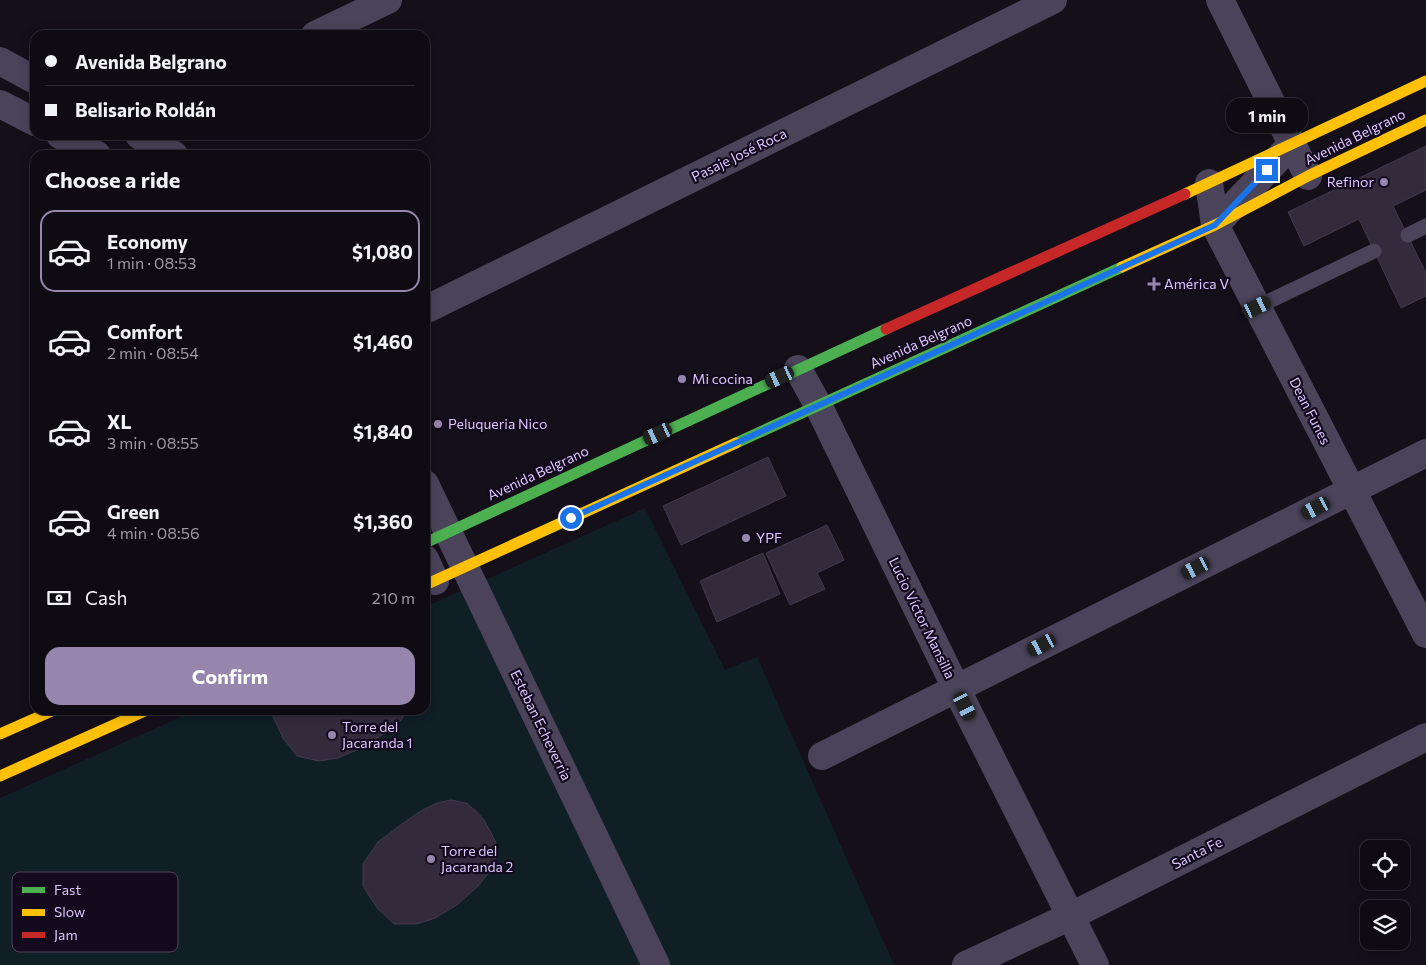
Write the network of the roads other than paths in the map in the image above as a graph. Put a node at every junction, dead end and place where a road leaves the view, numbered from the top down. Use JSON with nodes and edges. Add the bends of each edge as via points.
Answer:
{"nodes":[{"id":1,"x":388,"y":0,"type":"edge"},
{"id":2,"x":1053,"y":0,"type":"edge"},
{"id":3,"x":1220,"y":0,"type":"edge"},
{"id":4,"x":325,"y":30,"type":"edge"},
{"id":5,"x":0,"y":61,"type":"edge"},
{"id":6,"x":30,"y":77,"type":"edge"},
{"id":7,"x":1426,"y":81,"type":"edge"},
{"id":8,"x":0,"y":104,"type":"edge"},
{"id":9,"x":30,"y":119,"type":"edge"},
{"id":10,"x":1426,"y":120,"type":"edge"},
{"id":11,"x":95,"y":140,"type":"edge"},
{"id":12,"x":148,"y":140,"type":"edge"},
{"id":13,"x":1293,"y":143,"type":"junction"},
{"id":14,"x":80,"y":146,"type":"edge"},
{"id":15,"x":165,"y":150,"type":"edge"},
{"id":16,"x":1308,"y":176,"type":"junction"},
{"id":17,"x":1209,"y":183,"type":"junction"},
{"id":18,"x":1215,"y":225,"type":"junction"},
{"id":19,"x":1426,"y":226,"type":"edge"},
{"id":20,"x":1408,"y":235,"type":"dead end"},
{"id":21,"x":1374,"y":251,"type":"dead end"},
{"id":22,"x":1257,"y":307,"type":"junction"},
{"id":23,"x":430,"y":308,"type":"edge"},
{"id":24,"x":798,"y":368,"type":"junction"},
{"id":25,"x":818,"y":405,"type":"junction"},
{"id":26,"x":1426,"y":453,"type":"edge"},
{"id":27,"x":1350,"y":490,"type":"junction"},
{"id":28,"x":430,"y":506,"type":"edge"},
{"id":29,"x":437,"y":537,"type":"edge"},
{"id":30,"x":465,"y":567,"type":"junction"},
{"id":31,"x":430,"y":575,"type":"edge"},
{"id":32,"x":1426,"y":634,"type":"edge"},
{"id":33,"x":956,"y":688,"type":"junction"},
{"id":34,"x":43,"y":715,"type":"edge"},
{"id":35,"x":136,"y":715,"type":"edge"},
{"id":36,"x":0,"y":734,"type":"edge"},
{"id":37,"x":1426,"y":737,"type":"edge"},
{"id":38,"x":822,"y":756,"type":"dead end"},
{"id":39,"x":0,"y":776,"type":"edge"},
{"id":40,"x":1071,"y":916,"type":"junction"},
{"id":41,"x":656,"y":965,"type":"edge"},
{"id":42,"x":966,"y":965,"type":"edge"},
{"id":43,"x":1095,"y":965,"type":"edge"}],
"edges":[{"from":1,"to":4,"type":"street"},
{"from":2,"to":23,"type":"street","name":"Pasaje José Roca"},
{"from":3,"to":13,"type":"street"},
{"from":5,"to":6,"type":"street"},
{"from":7,"to":13,"type":"main road","name":"Avenida Belgrano"},
{"from":8,"to":9,"type":"street"},
{"from":10,"to":16,"type":"main road","name":"Avenida Belgrano"},
{"from":11,"to":14,"type":"street"},
{"from":12,"to":15,"type":"street"},
{"from":13,"to":16,"type":"street"},
{"from":13,"to":17,"type":"main road","name":"Avenida Belgrano"},
{"from":13,"to":18,"type":"street"},
{"from":16,"to":18,"type":"main road","name":"Avenida Belgrano"},
{"from":17,"to":18,"type":"street","name":"Dean Funes"},
{"from":17,"to":24,"type":"main road","name":"Avenida Belgrano"},
{"from":18,"to":22,"type":"street","name":"Dean Funes"},
{"from":18,"to":25,"type":"main road","name":"Avenida Belgrano"},
{"from":19,"to":20,"type":"lane"},
{"from":21,"to":22,"type":"lane"},
{"from":22,"to":27,"type":"street","name":"Dean Funes"},
{"from":24,"to":25,"type":"street","name":"Lucio Víctor Mansilla"},
{"from":24,"to":29,"type":"main road","name":"Avenida Belgrano"},
{"from":25,"to":30,"type":"main road","name":"Avenida Belgrano"},
{"from":25,"to":33,"type":"street","name":"Lucio Víctor Mansilla"},
{"from":26,"to":27,"type":"street"},
{"from":27,"to":32,"type":"street","name":"Dean Funes"},
{"from":27,"to":33,"type":"street"},
{"from":28,"to":29,"type":"street","name":"Esteban Echeverria"},
{"from":29,"to":30,"type":"street","name":"Esteban Echeverria"},
{"from":30,"to":31,"type":"main road","name":"Avenida Belgrano"},
{"from":30,"to":41,"type":"street","name":"Esteban Echeverria"},
{"from":33,"to":38,"type":"street"},
{"from":33,"to":40,"type":"street","name":"Lucio Víctor Mansilla"},
{"from":34,"to":36,"type":"main road"},
{"from":35,"to":39,"type":"main road"},
{"from":37,"to":40,"type":"street","name":"Santa Fe"},
{"from":40,"to":42,"type":"street","name":"Santa Fe"},
{"from":40,"to":43,"type":"street","name":"Lucio Víctor Mansilla"}]}
